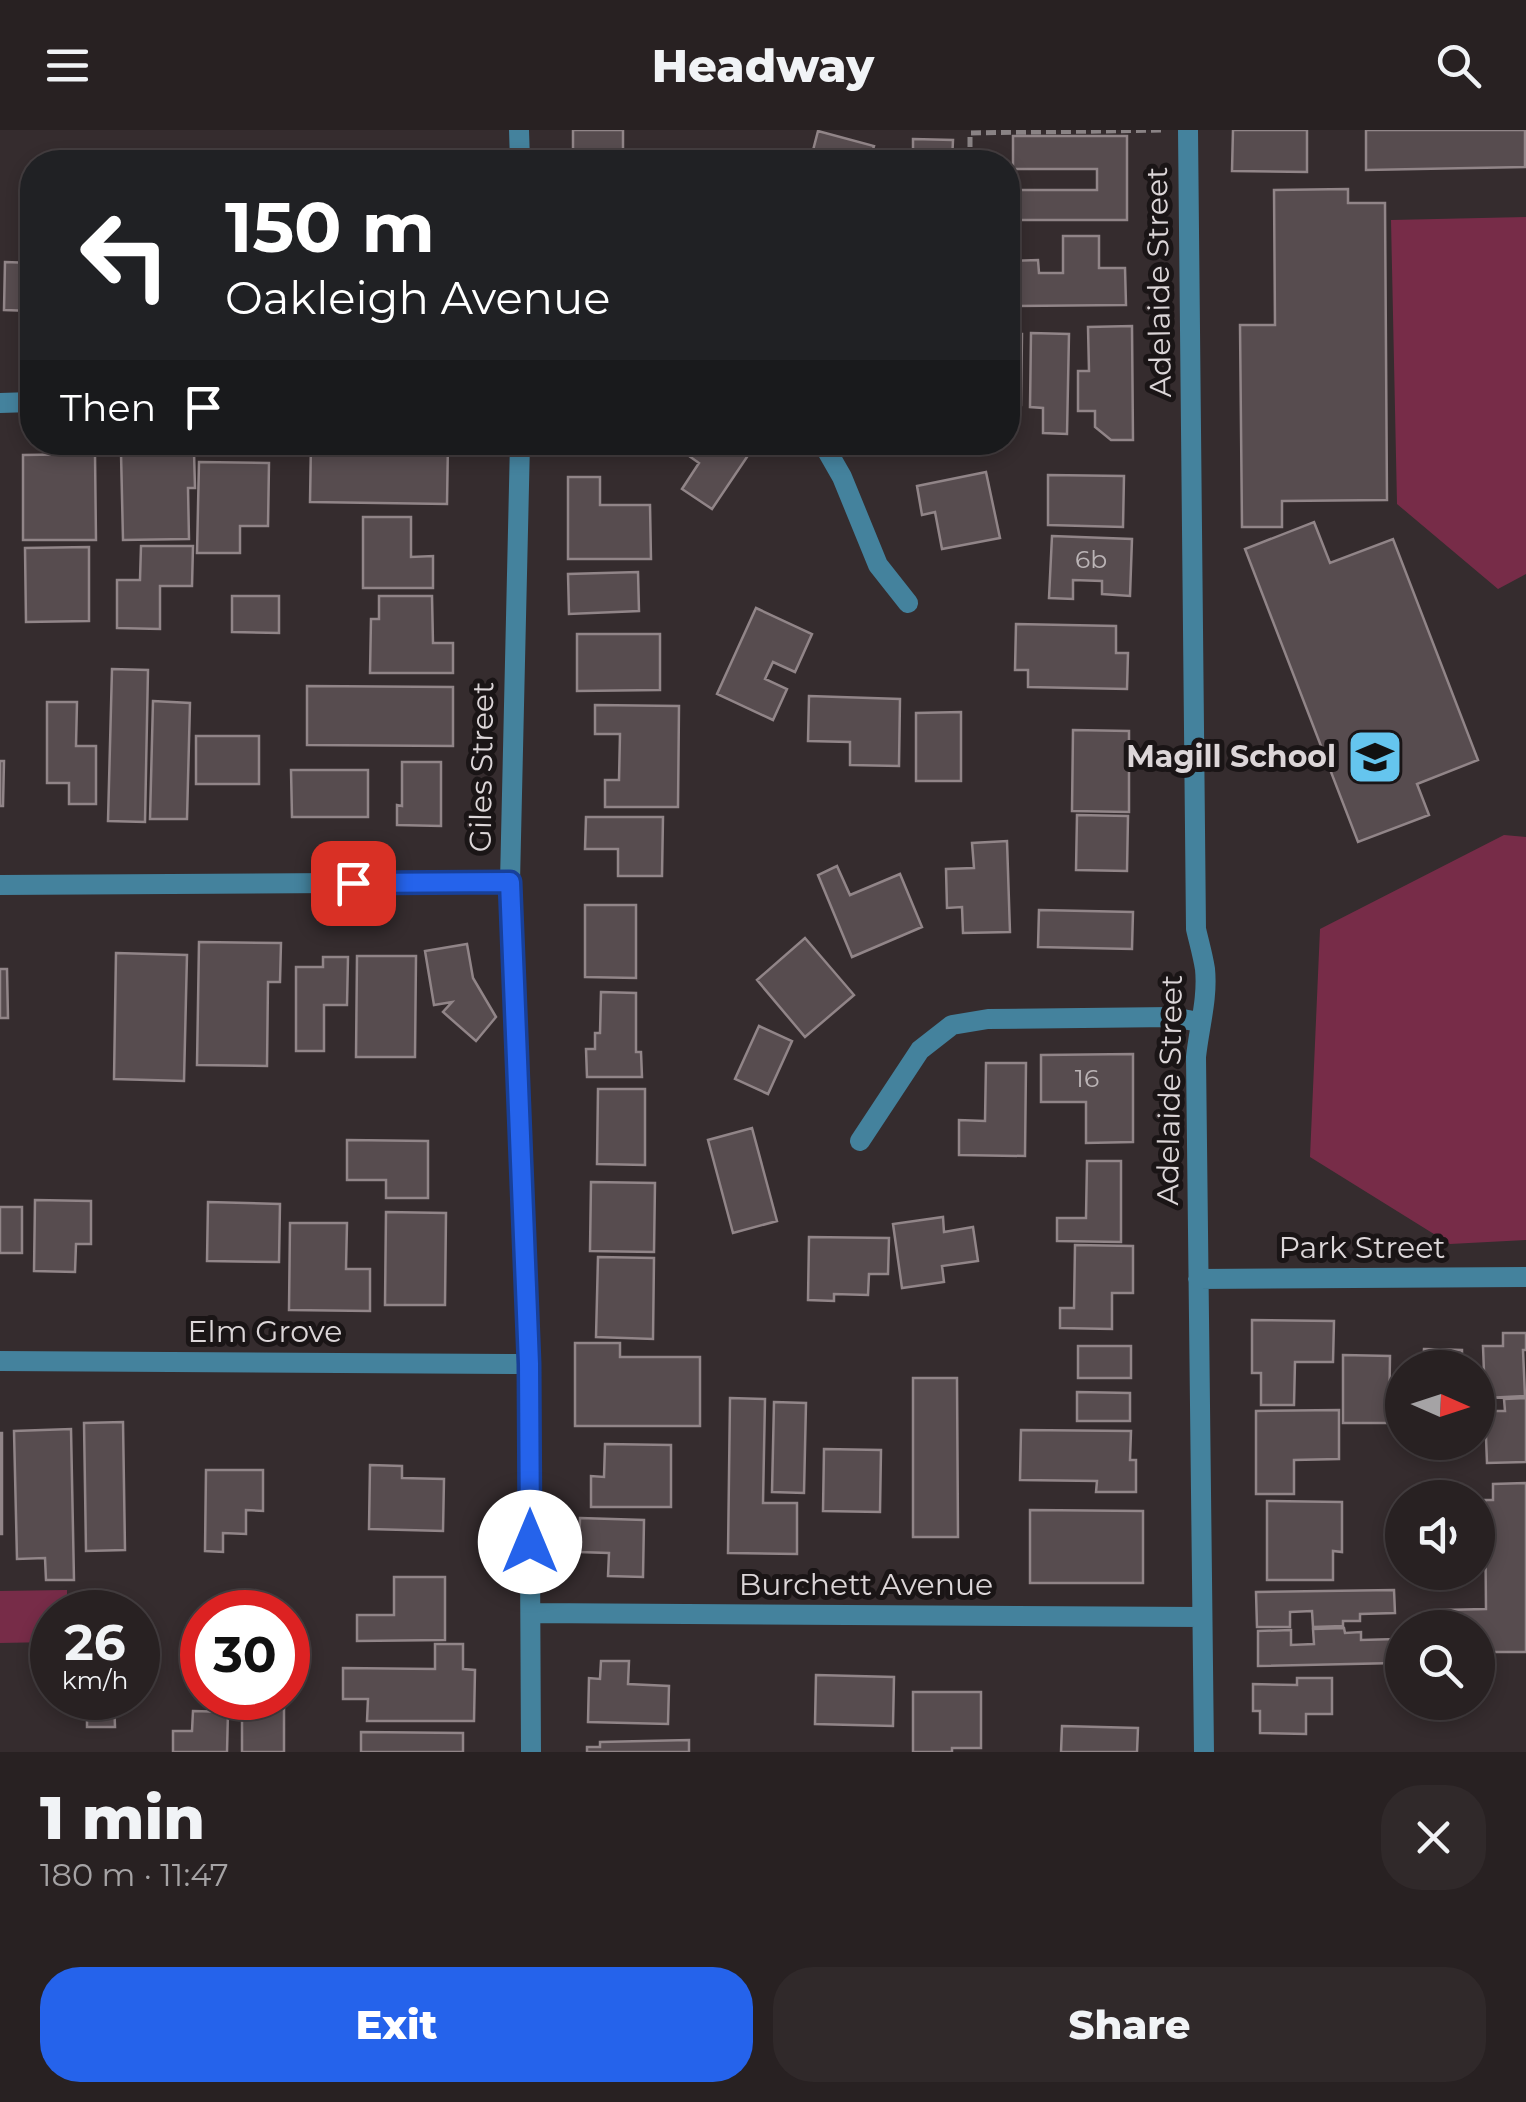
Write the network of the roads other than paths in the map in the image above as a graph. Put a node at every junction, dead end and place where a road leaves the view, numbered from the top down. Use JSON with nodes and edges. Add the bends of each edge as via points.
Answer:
{"nodes":[{"id":1,"x":1188,"y":130,"type":"edge"},
{"id":2,"x":520,"y":455,"type":"edge"},
{"id":3,"x":829,"y":455,"type":"edge"},
{"id":4,"x":908,"y":604,"type":"dead end"},
{"id":5,"x":510,"y":882,"type":"junction"},
{"id":6,"x":0,"y":885,"type":"edge"},
{"id":7,"x":1199,"y":1022,"type":"junction"},
{"id":8,"x":860,"y":1141,"type":"dead end"},
{"id":9,"x":1526,"y":1277,"type":"edge"},
{"id":10,"x":1198,"y":1280,"type":"junction"},
{"id":11,"x":0,"y":1361,"type":"edge"},
{"id":12,"x":529,"y":1364,"type":"junction"},
{"id":13,"x":531,"y":1612,"type":"junction"},
{"id":14,"x":1202,"y":1617,"type":"junction"},
{"id":15,"x":532,"y":1752,"type":"edge"},
{"id":16,"x":1204,"y":1752,"type":"edge"}],
"edges":[{"from":1,"to":7,"type":"street","name":"Adelaide Street","via":[[1196,929],[1205,968]]},
{"from":2,"to":5,"type":"street","name":"Giles Street"},
{"from":3,"to":4,"type":"street","via":[[878,565]]},
{"from":5,"to":6,"type":"street"},
{"from":5,"to":12,"type":"street","name":"Giles Street"},
{"from":7,"to":8,"type":"street","via":[[1172,1016],[952,1025],[920,1050]]},
{"from":7,"to":10,"type":"street","name":"Adelaide Street"},
{"from":9,"to":10,"type":"street","name":"Park Street"},
{"from":10,"to":14,"type":"street","name":"Adelaide Street"},
{"from":11,"to":12,"type":"street","name":"Elm Grove"},
{"from":12,"to":13,"type":"street","name":"Giles Street"},
{"from":13,"to":14,"type":"street","name":"Burchett Avenue"},
{"from":13,"to":15,"type":"street","name":"Giles Street"},
{"from":14,"to":16,"type":"street","name":"Adelaide Street"}]}
